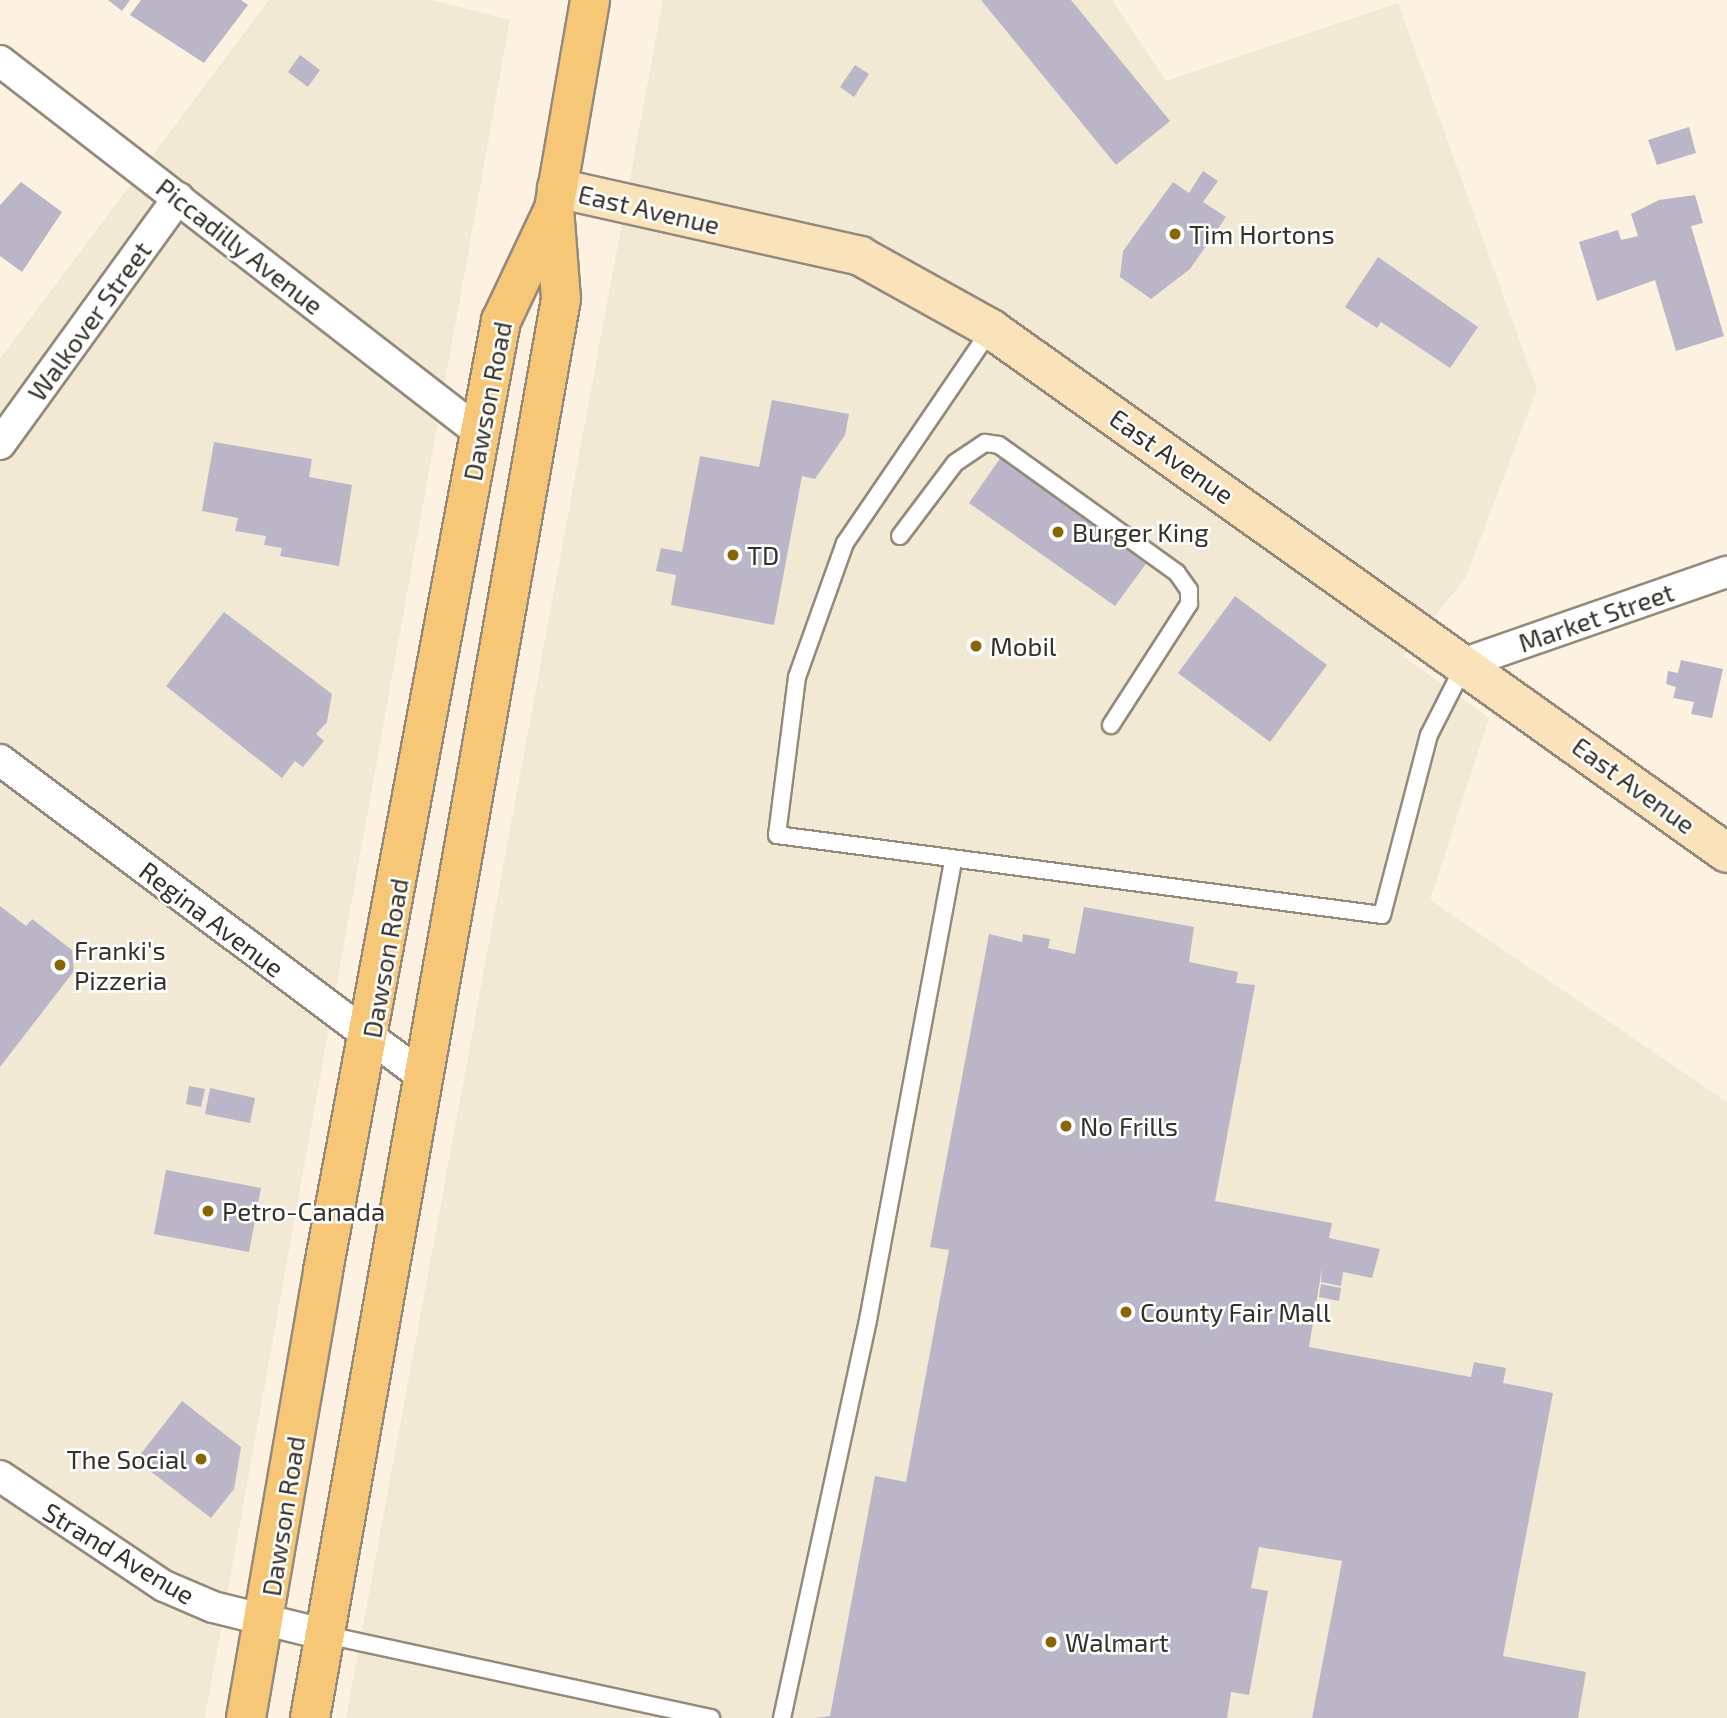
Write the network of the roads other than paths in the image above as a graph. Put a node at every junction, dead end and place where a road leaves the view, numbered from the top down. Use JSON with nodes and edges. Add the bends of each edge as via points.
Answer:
{"nodes":[{"id":1,"x":590,"y":0,"type":"edge"},
{"id":2,"x":0,"y":61,"type":"edge"},
{"id":3,"x":178,"y":198,"type":"junction"},
{"id":4,"x":556,"y":198,"type":"junction"},
{"id":5,"x":991,"y":329,"type":"junction"},
{"id":6,"x":479,"y":432,"type":"junction"},
{"id":7,"x":0,"y":444,"type":"edge"},
{"id":8,"x":900,"y":536,"type":"dead end"},
{"id":9,"x":1727,"y":572,"type":"edge"},
{"id":10,"x":1465,"y":663,"type":"junction"},
{"id":11,"x":1111,"y":725,"type":"dead end"},
{"id":12,"x":0,"y":760,"type":"edge"},
{"id":13,"x":1727,"y":853,"type":"edge"},
{"id":14,"x":953,"y":860,"type":"junction"},
{"id":15,"x":371,"y":1038,"type":"junction"},
{"id":16,"x":425,"y":1078,"type":"junction"},
{"id":17,"x":0,"y":1476,"type":"edge"},
{"id":18,"x":266,"y":1620,"type":"junction"},
{"id":19,"x":327,"y":1635,"type":"junction"},
{"id":20,"x":246,"y":1718,"type":"edge"},
{"id":21,"x":310,"y":1718,"type":"edge"},
{"id":22,"x":711,"y":1718,"type":"edge"},
{"id":23,"x":782,"y":1718,"type":"edge"}],
"edges":[{"from":1,"to":4,"type":"main road","name":"Dawson Road"},
{"from":2,"to":3,"type":"street","name":"Piccadilly Avenue"},
{"from":3,"to":6,"type":"street","name":"Piccadilly Avenue"},
{"from":3,"to":7,"type":"street","name":"Walkover Street"},
{"from":4,"to":5,"type":"street","name":"East Avenue","via":[[860,256]]},
{"from":4,"to":6,"type":"main road","name":"Dawson Road","via":[[501,321]]},
{"from":4,"to":16,"type":"main road","name":"Dawson Road","via":[[561,299]]},
{"from":5,"to":10,"type":"street","name":"East Avenue"},
{"from":5,"to":14,"type":"lane","via":[[845,542],[797,677],[777,835]]},
{"from":6,"to":15,"type":"main road","name":"Dawson Road"},
{"from":8,"to":11,"type":"lane","via":[[955,463],[985,443],[999,445],[1177,573],[1189,590],[1189,604]]},
{"from":9,"to":10,"type":"street","name":"Market Street"},
{"from":10,"to":13,"type":"street","name":"East Avenue"},
{"from":10,"to":14,"type":"lane","via":[[1429,735],[1382,915]]},
{"from":12,"to":15,"type":"street","name":"Regina Avenue"},
{"from":14,"to":23,"type":"lane","via":[[868,1320]]},
{"from":15,"to":16,"type":"street","name":"Regina Avenue"},
{"from":15,"to":18,"type":"main road","name":"Dawson Road","via":[[323,1271]]},
{"from":16,"to":19,"type":"main road","name":"Dawson Road"},
{"from":17,"to":18,"type":"street","name":"Strand Avenue","via":[[164,1586]]},
{"from":18,"to":19,"type":"street","name":"Strand Avenue"},
{"from":18,"to":20,"type":"main road","name":"Dawson Road"},
{"from":19,"to":21,"type":"main road","name":"Dawson Road"},
{"from":19,"to":22,"type":"lane"}]}
